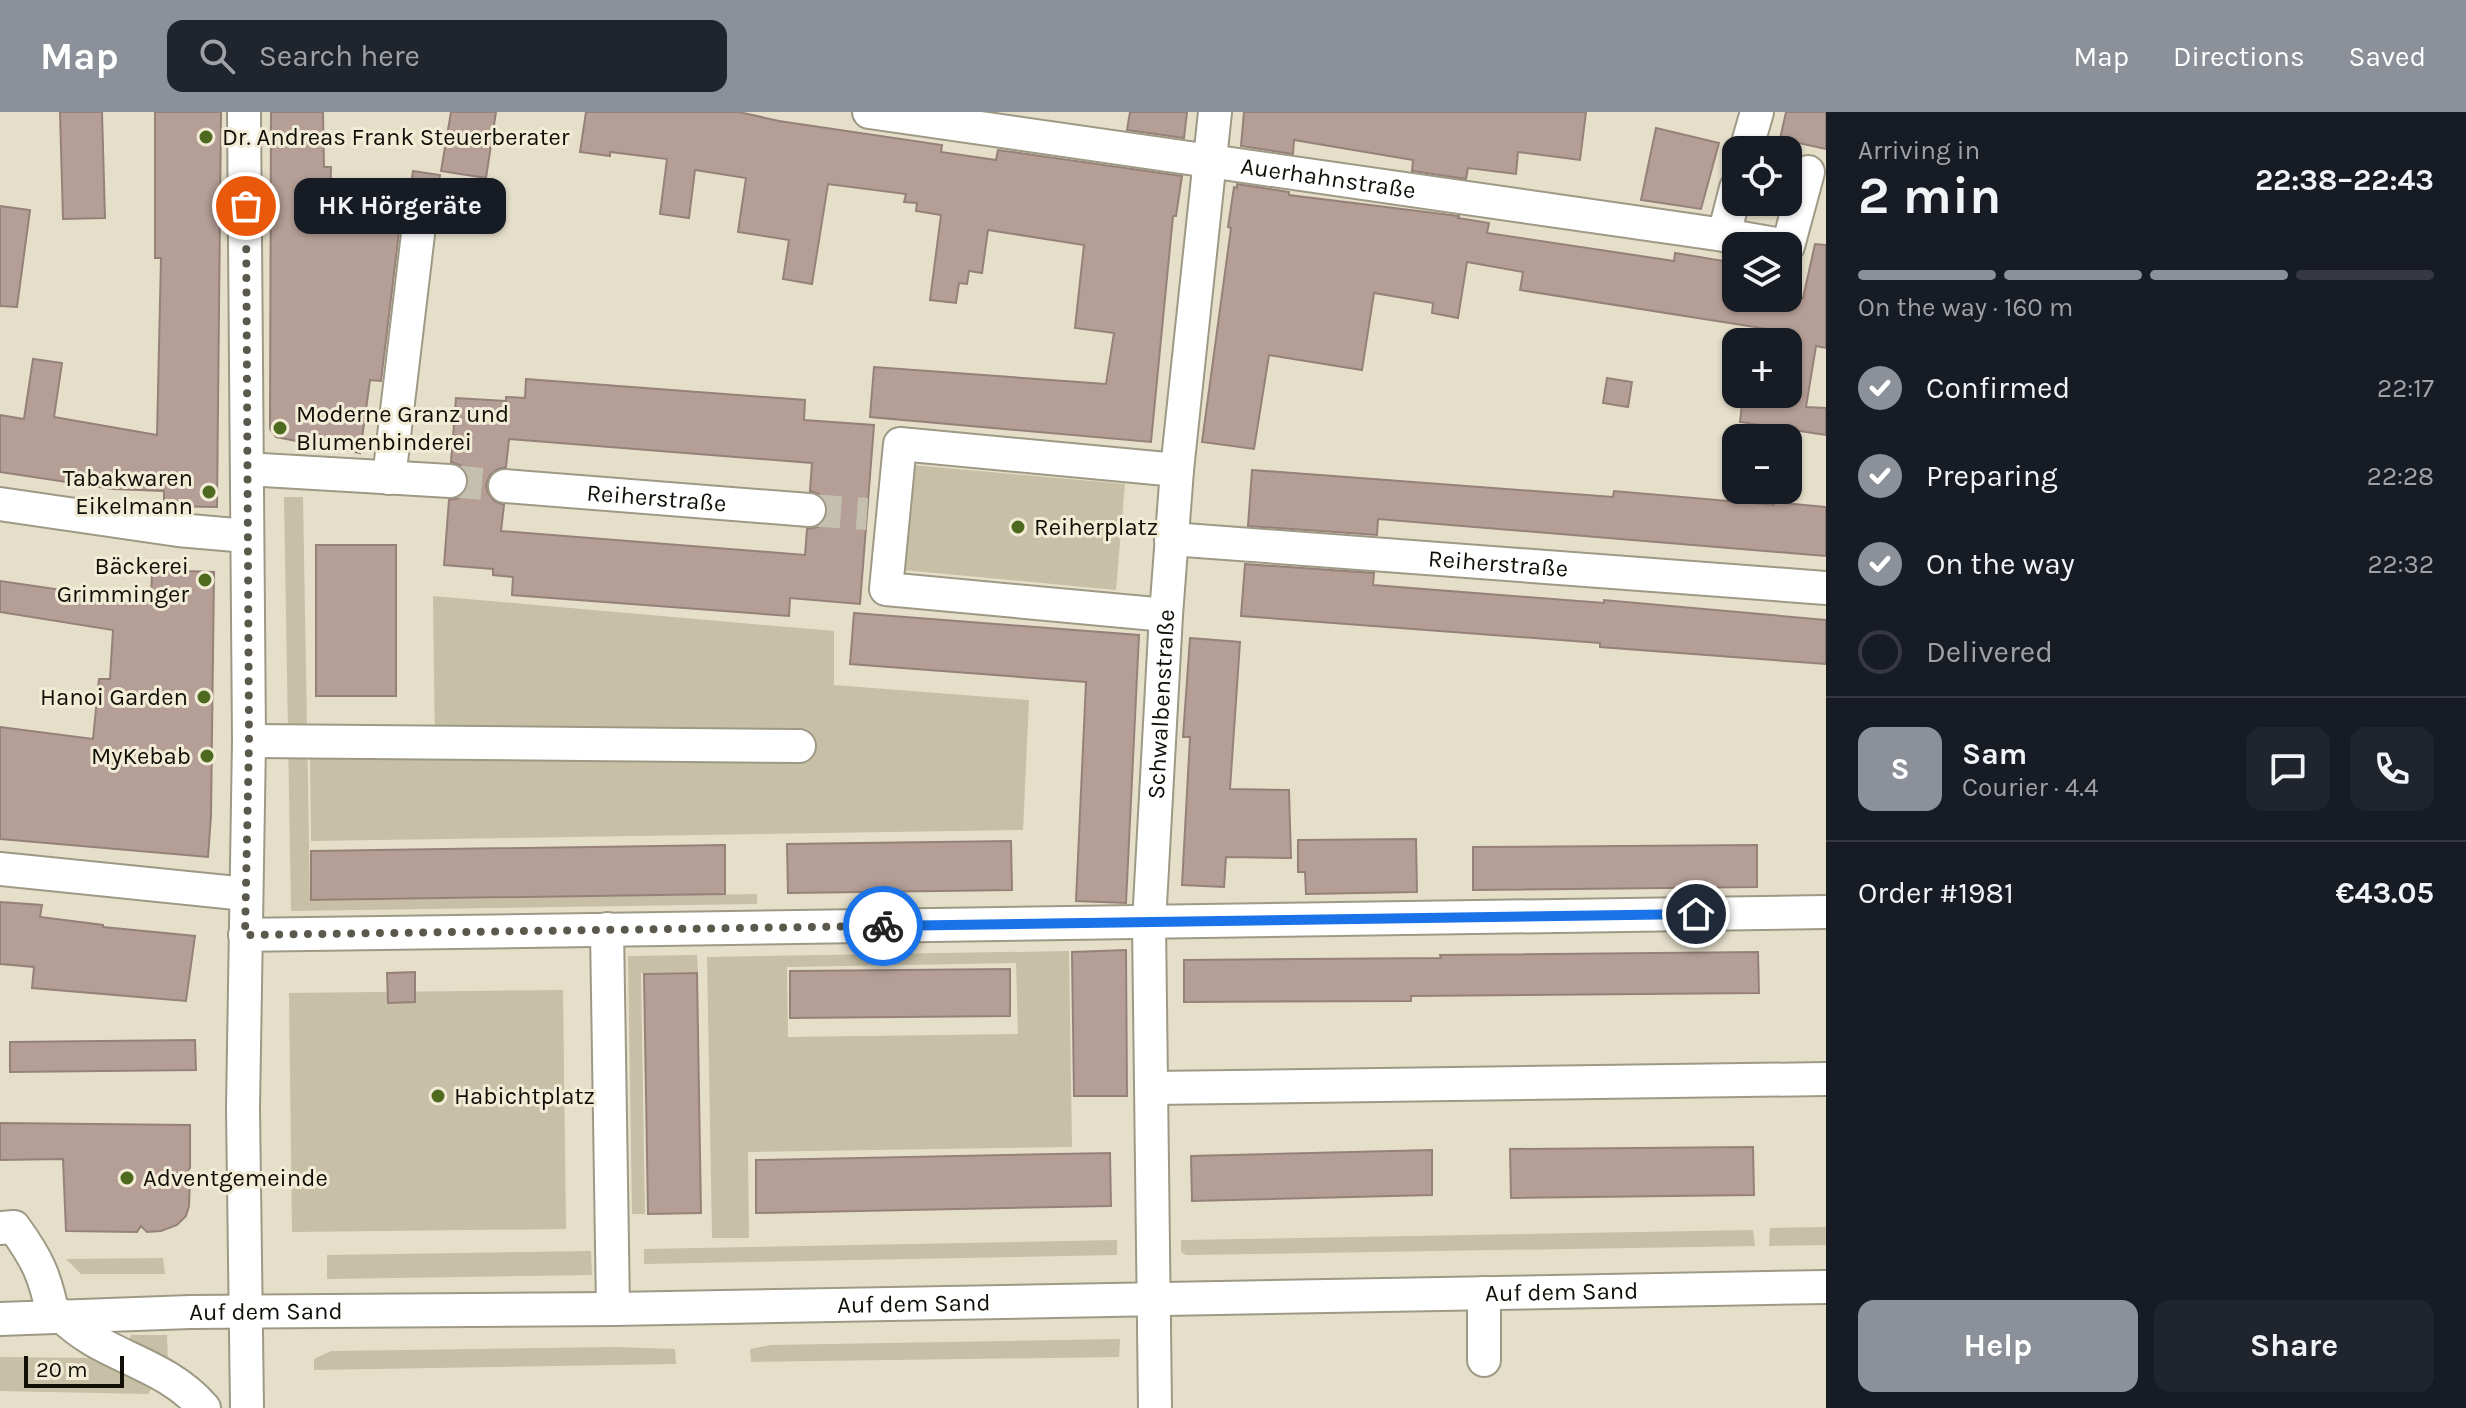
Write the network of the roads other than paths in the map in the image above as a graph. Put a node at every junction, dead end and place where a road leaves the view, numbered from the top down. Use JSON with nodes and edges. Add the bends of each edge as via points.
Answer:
{"nodes":[{"id":1,"x":244,"y":112,"type":"edge"},
{"id":2,"x":869,"y":112,"type":"edge"},
{"id":3,"x":1215,"y":112,"type":"edge"},
{"id":4,"x":1757,"y":112,"type":"edge"},
{"id":5,"x":1750,"y":136,"type":"edge"},
{"id":6,"x":1209,"y":162,"type":"junction"},
{"id":7,"x":1807,"y":172,"type":"edge"},
{"id":8,"x":1792,"y":232,"type":"edge"},
{"id":9,"x":418,"y":234,"type":"dead end"},
{"id":10,"x":1722,"y":235,"type":"edge"},
{"id":11,"x":247,"y":469,"type":"junction"},
{"id":12,"x":1177,"y":470,"type":"junction"},
{"id":13,"x":389,"y":478,"type":"junction"},
{"id":14,"x":450,"y":481,"type":"tunnel mouth"},
{"id":15,"x":505,"y":486,"type":"tunnel mouth"},
{"id":16,"x":0,"y":504,"type":"edge"},
{"id":17,"x":809,"y":510,"type":"tunnel mouth"},
{"id":18,"x":247,"y":536,"type":"junction"},
{"id":19,"x":1171,"y":539,"type":"junction"},
{"id":20,"x":1826,"y":588,"type":"edge"},
{"id":21,"x":1166,"y":615,"type":"junction"},
{"id":22,"x":249,"y":741,"type":"junction"},
{"id":23,"x":799,"y":746,"type":"dead end"},
{"id":24,"x":0,"y":869,"type":"edge"},
{"id":25,"x":246,"y":894,"type":"junction"},
{"id":26,"x":1826,"y":912,"type":"edge"},
{"id":27,"x":1149,"y":923,"type":"junction"},
{"id":28,"x":607,"y":929,"type":"junction"},
{"id":29,"x":245,"y":935,"type":"junction"},
{"id":30,"x":1826,"y":1079,"type":"edge"},
{"id":31,"x":1152,"y":1088,"type":"junction"},
{"id":32,"x":0,"y":1228,"type":"edge"},
{"id":33,"x":1826,"y":1287,"type":"edge"},
{"id":34,"x":1484,"y":1293,"type":"junction"},
{"id":35,"x":1154,"y":1299,"type":"junction"},
{"id":36,"x":613,"y":1309,"type":"junction"},
{"id":37,"x":245,"y":1312,"type":"junction"},
{"id":38,"x":57,"y":1315,"type":"junction"},
{"id":39,"x":0,"y":1319,"type":"edge"},
{"id":40,"x":1484,"y":1360,"type":"dead end"},
{"id":41,"x":204,"y":1408,"type":"edge"},
{"id":42,"x":247,"y":1408,"type":"edge"},
{"id":43,"x":1155,"y":1408,"type":"edge"}],
"edges":[{"from":1,"to":11,"type":"street"},
{"from":2,"to":6,"type":"street","name":"Auerhahnstraße"},
{"from":3,"to":6,"type":"street","name":"Schwalbenstraße"},
{"from":4,"to":5,"type":"street"},
{"from":6,"to":10,"type":"street","name":"Auerhahnstraße"},
{"from":6,"to":12,"type":"street","name":"Schwalbenstraße"},
{"from":7,"to":8,"type":"street"},
{"from":9,"to":13,"type":"street"},
{"from":11,"to":13,"type":"street"},
{"from":11,"to":18,"type":"street"},
{"from":12,"to":19,"type":"street","name":"Schwalbenstraße"},
{"from":12,"to":21,"type":"street","via":[[900,444],[880,515],[886,589]]},
{"from":13,"to":14,"type":"street"},
{"from":15,"to":17,"type":"street","name":"Reiherstraße"},
{"from":16,"to":18,"type":"street"},
{"from":18,"to":22,"type":"street"},
{"from":19,"to":20,"type":"street","name":"Reiherstraße"},
{"from":19,"to":21,"type":"street","name":"Schwalbenstraße"},
{"from":21,"to":27,"type":"street","name":"Schwalbenstraße"},
{"from":22,"to":23,"type":"street"},
{"from":22,"to":25,"type":"street"},
{"from":24,"to":25,"type":"street"},
{"from":25,"to":29,"type":"street"},
{"from":26,"to":27,"type":"street"},
{"from":27,"to":28,"type":"street"},
{"from":27,"to":31,"type":"street","name":"Schwalbenstraße"},
{"from":28,"to":29,"type":"street"},
{"from":28,"to":36,"type":"street"},
{"from":29,"to":37,"type":"street"},
{"from":30,"to":31,"type":"street"},
{"from":31,"to":35,"type":"street","name":"Schwalbenstraße"},
{"from":32,"to":38,"type":"street","via":[[14,1227],[34,1253]]},
{"from":33,"to":34,"type":"street","name":"Auf dem Sand"},
{"from":34,"to":35,"type":"street","name":"Auf dem Sand"},
{"from":34,"to":40,"type":"street"},
{"from":35,"to":36,"type":"street","name":"Auf dem Sand"},
{"from":35,"to":43,"type":"street","name":"Schwalbenstraße"},
{"from":36,"to":37,"type":"street","name":"Auf dem Sand"},
{"from":37,"to":38,"type":"street","name":"Auf dem Sand"},
{"from":37,"to":42,"type":"street"},
{"from":38,"to":39,"type":"street","name":"Auf dem Sand"},
{"from":38,"to":41,"type":"street","via":[[87,1337],[162,1372]]}]}
